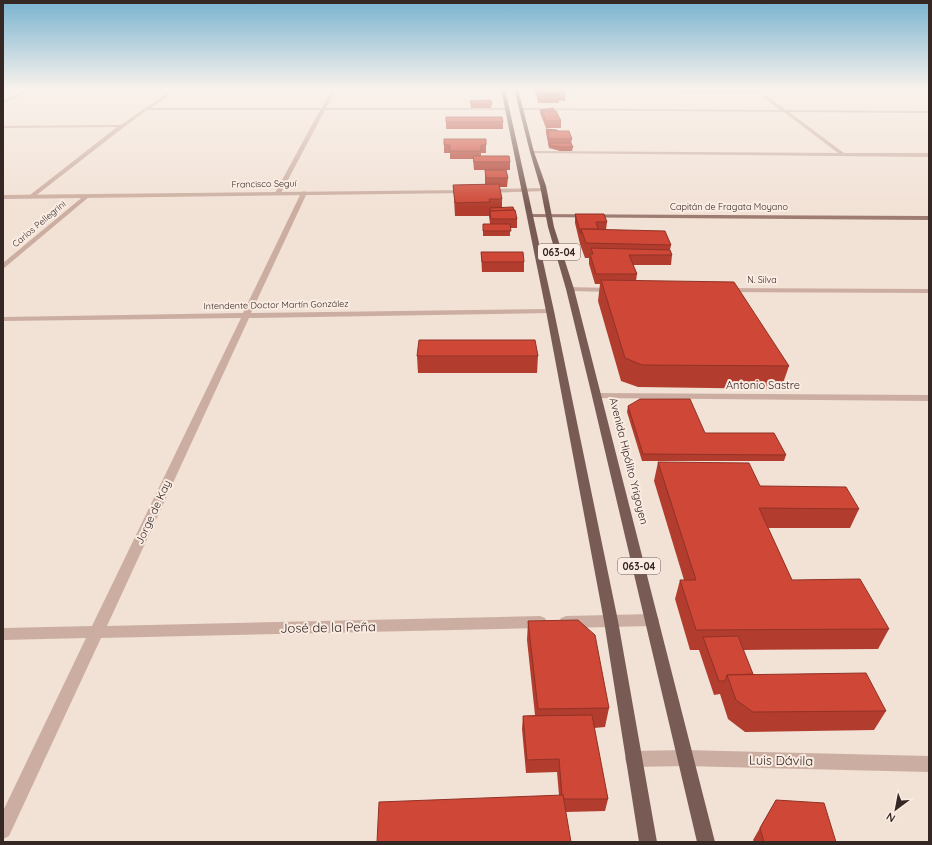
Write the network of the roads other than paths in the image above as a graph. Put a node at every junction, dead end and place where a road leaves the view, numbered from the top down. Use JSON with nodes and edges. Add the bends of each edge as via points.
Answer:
{"nodes":[{"id":1,"x":119,"y":128,"type":"edge"},
{"id":2,"x":313,"y":128,"type":"edge"},
{"id":3,"x":511,"y":128,"type":"edge"},
{"id":4,"x":526,"y":128,"type":"edge"},
{"id":5,"x":809,"y":128,"type":"edge"},
{"id":6,"x":532,"y":152,"type":"junction"},
{"id":7,"x":844,"y":155,"type":"junction"},
{"id":8,"x":929,"y":155,"type":"edge"},
{"id":9,"x":525,"y":190,"type":"junction"},
{"id":10,"x":544,"y":190,"type":"junction"},
{"id":11,"x":470,"y":191,"type":"edge"},
{"id":12,"x":477,"y":191,"type":"edge"},
{"id":13,"x":278,"y":193,"type":"junction"},
{"id":14,"x":304,"y":193,"type":"junction"},
{"id":15,"x":32,"y":196,"type":"junction"},
{"id":16,"x":87,"y":196,"type":"junction"},
{"id":17,"x":3,"y":197,"type":"edge"},
{"id":18,"x":529,"y":215,"type":"junction"},
{"id":19,"x":550,"y":215,"type":"junction"},
{"id":20,"x":929,"y":218,"type":"edge"},
{"id":21,"x":3,"y":267,"type":"edge"},
{"id":22,"x":570,"y":290,"type":"junction"},
{"id":23,"x":618,"y":290,"type":"edge"},
{"id":24,"x":722,"y":290,"type":"edge"},
{"id":25,"x":929,"y":291,"type":"edge"},
{"id":26,"x":550,"y":311,"type":"junction"},
{"id":27,"x":245,"y":315,"type":"junction"},
{"id":28,"x":3,"y":319,"type":"edge"},
{"id":29,"x":597,"y":396,"type":"junction"},
{"id":30,"x":929,"y":398,"type":"edge"},
{"id":31,"x":611,"y":620,"type":"junction"},
{"id":32,"x":652,"y":620,"type":"junction"},
{"id":33,"x":97,"y":632,"type":"junction"},
{"id":34,"x":3,"y":634,"type":"edge"},
{"id":35,"x":685,"y":758,"type":"junction"},
{"id":36,"x":633,"y":759,"type":"junction"},
{"id":37,"x":929,"y":764,"type":"edge"},
{"id":38,"x":3,"y":830,"type":"edge"},
{"id":39,"x":648,"y":842,"type":"edge"},
{"id":40,"x":706,"y":842,"type":"edge"}],
"edges":[{"from":1,"to":15,"type":"street"},
{"from":2,"to":13,"type":"street"},
{"from":3,"to":9,"type":"main road","number":"063-04"},
{"from":4,"to":6,"type":"main road","name":"Avenida Hipólito Yrigoyen","number":"063-04"},
{"from":5,"to":7,"type":"street"},
{"from":6,"to":7,"type":"street"},
{"from":6,"to":10,"type":"main road","name":"Avenida Hipólito Yrigoyen","number":"063-04"},
{"from":7,"to":8,"type":"street"},
{"from":9,"to":10,"type":"street"},
{"from":9,"to":12,"type":"street"},
{"from":9,"to":18,"type":"main road","number":"063-04"},
{"from":10,"to":19,"type":"main road","name":"Avenida Hipólito Yrigoyen","number":"063-04"},
{"from":11,"to":14,"type":"street","name":"Francisco Seguí"},
{"from":13,"to":14,"type":"street","name":"Francisco Seguí"},
{"from":13,"to":16,"type":"street","name":"Francisco Seguí"},
{"from":14,"to":27,"type":"street","name":"Jorge de Kay"},
{"from":15,"to":16,"type":"street","name":"Francisco Seguí"},
{"from":15,"to":17,"type":"street","name":"Francisco Seguí"},
{"from":16,"to":21,"type":"street","name":"Carlos Pellegrini"},
{"from":18,"to":19,"type":"main road","name":"Capitán de Fragata Moyano"},
{"from":18,"to":26,"type":"main road","number":"063-04"},
{"from":19,"to":20,"type":"main road","name":"Capitán de Fragata Moyano"},
{"from":19,"to":22,"type":"main road","name":"Avenida Hipólito Yrigoyen","number":"063-04"},
{"from":22,"to":23,"type":"street"},
{"from":22,"to":29,"type":"main road","name":"Avenida Hipólito Yrigoyen","number":"063-04"},
{"from":24,"to":25,"type":"street","name":"N. Silva"},
{"from":26,"to":27,"type":"street","name":"Intendente Doctor Martín González"},
{"from":26,"to":31,"type":"main road","number":"063-04"},
{"from":27,"to":28,"type":"street","name":"Intendente Doctor Martín González"},
{"from":27,"to":33,"type":"street","name":"Jorge de Kay"},
{"from":29,"to":30,"type":"street","name":"Antonio Sastre"},
{"from":29,"to":32,"type":"main road","name":"Avenida Hipólito Yrigoyen","number":"063-04"},
{"from":31,"to":32,"type":"street","name":"José de la Peña"},
{"from":31,"to":33,"type":"street","name":"José de la Peña"},
{"from":31,"to":36,"type":"main road","number":"063-04"},
{"from":32,"to":35,"type":"main road","name":"Avenida Hipólito Yrigoyen","number":"063-04"},
{"from":33,"to":34,"type":"street","name":"José de la Peña"},
{"from":33,"to":38,"type":"street","name":"Jorge de Kay"},
{"from":35,"to":36,"type":"street","name":"Luis Dávila"},
{"from":35,"to":37,"type":"street","name":"Luis Dávila"},
{"from":35,"to":40,"type":"main road","name":"Avenida Hipólito Yrigoyen","number":"063-04"},
{"from":36,"to":39,"type":"main road","number":"063-04"}]}
